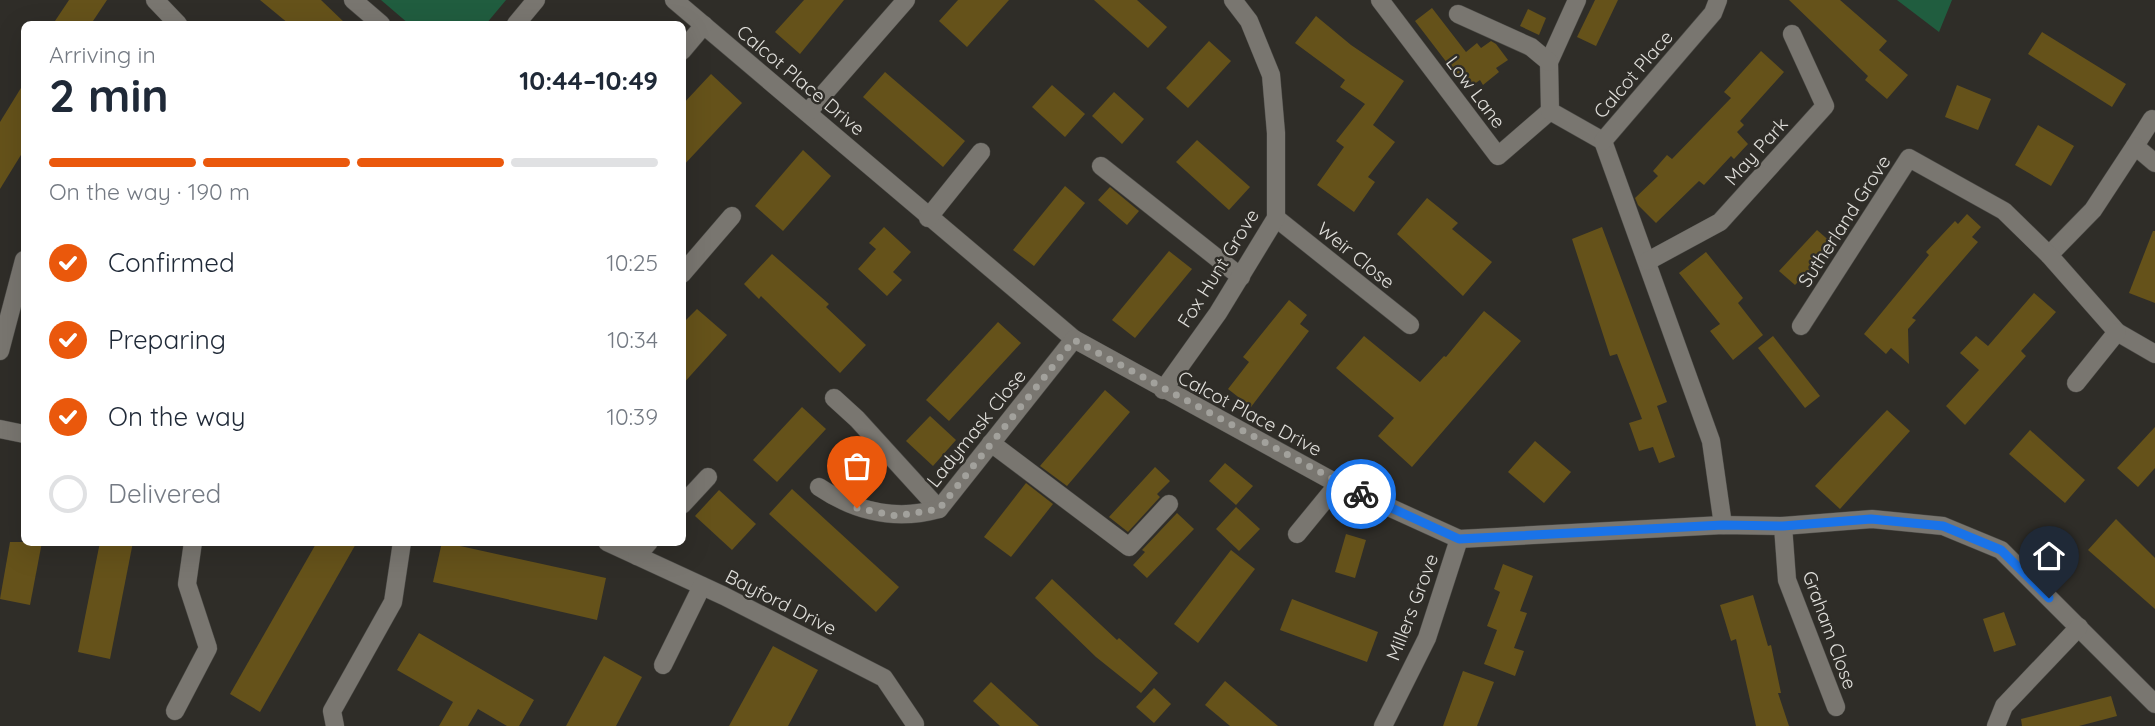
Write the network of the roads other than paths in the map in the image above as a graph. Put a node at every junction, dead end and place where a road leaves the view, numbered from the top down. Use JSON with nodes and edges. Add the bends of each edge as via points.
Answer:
{"nodes":[{"id":1,"x":155,"y":0,"type":"edge"},
{"id":2,"x":353,"y":0,"type":"edge"},
{"id":3,"x":537,"y":0,"type":"edge"},
{"id":4,"x":674,"y":0,"type":"edge"},
{"id":5,"x":906,"y":0,"type":"edge"},
{"id":6,"x":1233,"y":0,"type":"edge"},
{"id":7,"x":1380,"y":0,"type":"edge"},
{"id":8,"x":1577,"y":0,"type":"edge"},
{"id":9,"x":1718,"y":0,"type":"edge"},
{"id":10,"x":1458,"y":14,"type":"dead end"},
{"id":11,"x":172,"y":21,"type":"edge"},
{"id":12,"x":378,"y":21,"type":"edge"},
{"id":13,"x":519,"y":21,"type":"edge"},
{"id":14,"x":704,"y":25,"type":"junction"},
{"id":15,"x":1792,"y":34,"type":"dead end"},
{"id":16,"x":686,"y":46,"type":"edge"},
{"id":17,"x":1549,"y":62,"type":"junction"},
{"id":18,"x":1550,"y":111,"type":"junction"},
{"id":19,"x":808,"y":112,"type":"junction"},
{"id":20,"x":2152,"y":119,"type":"dead end"},
{"id":21,"x":1603,"y":141,"type":"junction"},
{"id":22,"x":2136,"y":146,"type":"junction"},
{"id":23,"x":981,"y":152,"type":"dead end"},
{"id":24,"x":2155,"y":163,"type":"edge"},
{"id":25,"x":1101,"y":166,"type":"dead end"},
{"id":26,"x":732,"y":216,"type":"dead end"},
{"id":27,"x":928,"y":218,"type":"junction"},
{"id":28,"x":1276,"y":218,"type":"junction"},
{"id":29,"x":2049,"y":255,"type":"junction"},
{"id":30,"x":1648,"y":261,"type":"junction"},
{"id":31,"x":686,"y":269,"type":"edge"},
{"id":32,"x":21,"y":271,"type":"edge"},
{"id":33,"x":1241,"y":277,"type":"junction"},
{"id":34,"x":1410,"y":325,"type":"dead end"},
{"id":35,"x":1801,"y":326,"type":"dead end"},
{"id":36,"x":2117,"y":332,"type":"junction"},
{"id":37,"x":1074,"y":340,"type":"junction"},
{"id":38,"x":0,"y":351,"type":"edge"},
{"id":39,"x":2155,"y":354,"type":"edge"},
{"id":40,"x":2076,"y":383,"type":"dead end"},
{"id":41,"x":1163,"y":390,"type":"junction"},
{"id":42,"x":834,"y":398,"type":"dead end"},
{"id":43,"x":0,"y":429,"type":"edge"},
{"id":44,"x":21,"y":433,"type":"edge"},
{"id":45,"x":991,"y":443,"type":"junction"},
{"id":46,"x":708,"y":477,"type":"dead end"},
{"id":47,"x":1338,"y":484,"type":"junction"},
{"id":48,"x":819,"y":487,"type":"dead end"},
{"id":49,"x":686,"y":501,"type":"edge"},
{"id":50,"x":1169,"y":504,"type":"dead end"},
{"id":51,"x":939,"y":509,"type":"junction"},
{"id":52,"x":1723,"y":525,"type":"junction"},
{"id":53,"x":1783,"y":526,"type":"junction"},
{"id":54,"x":1297,"y":534,"type":"dead end"},
{"id":55,"x":1459,"y":539,"type":"junction"},
{"id":56,"x":192,"y":546,"type":"edge"},
{"id":57,"x":401,"y":546,"type":"edge"},
{"id":58,"x":643,"y":549,"type":"edge"},
{"id":59,"x":702,"y":586,"type":"junction"},
{"id":60,"x":2079,"y":627,"type":"junction"},
{"id":61,"x":663,"y":665,"type":"dead end"},
{"id":62,"x":2155,"y":704,"type":"edge"},
{"id":63,"x":1836,"y":707,"type":"dead end"},
{"id":64,"x":175,"y":711,"type":"dead end"},
{"id":65,"x":915,"y":724,"type":"edge"},
{"id":66,"x":335,"y":726,"type":"edge"},
{"id":67,"x":1383,"y":726,"type":"edge"},
{"id":68,"x":1996,"y":726,"type":"edge"}],
"edges":[{"from":1,"to":11,"type":"street"},
{"from":2,"to":12,"type":"street"},
{"from":3,"to":13,"type":"street"},
{"from":4,"to":14,"type":"street","name":"Calcot Place Drive"},
{"from":5,"to":19,"type":"street"},
{"from":6,"to":28,"type":"street","name":"Fox Hunt Grove","via":[[1249,21],[1271,75]]},
{"from":7,"to":18,"type":"street","name":"Low Lane","via":[[1498,156]]},
{"from":8,"to":17,"type":"street"},
{"from":9,"to":21,"type":"street","name":"Calcot Place","via":[[1713,13]]},
{"from":10,"to":17,"type":"street","via":[[1531,47]]},
{"from":14,"to":16,"type":"street"},
{"from":14,"to":19,"type":"street","name":"Calcot Place Drive"},
{"from":15,"to":30,"type":"street","name":"May Park","via":[[1825,106],[1720,222]]},
{"from":17,"to":18,"type":"street"},
{"from":18,"to":21,"type":"street"},
{"from":19,"to":27,"type":"street","name":"Calcot Place Drive"},
{"from":20,"to":22,"type":"street"},
{"from":21,"to":30,"type":"street"},
{"from":22,"to":24,"type":"street"},
{"from":22,"to":29,"type":"street","via":[[2093,210]]},
{"from":23,"to":27,"type":"street"},
{"from":25,"to":33,"type":"street"},
{"from":26,"to":31,"type":"street"},
{"from":27,"to":37,"type":"street","name":"Calcot Place Drive"},
{"from":28,"to":33,"type":"street","name":"Fox Hunt Grove"},
{"from":28,"to":34,"type":"street","name":"Weir Close"},
{"from":29,"to":35,"type":"street","name":"Sutherland Grove","via":[[2004,211],[1909,158]]},
{"from":29,"to":36,"type":"street","name":"Sutherland Grove"},
{"from":30,"to":52,"type":"street","via":[[1711,441]]},
{"from":32,"to":38,"type":"street"},
{"from":33,"to":41,"type":"street","name":"Fox Hunt Grove"},
{"from":36,"to":39,"type":"street","name":"Sutherland Grove"},
{"from":36,"to":40,"type":"street"},
{"from":37,"to":41,"type":"street","name":"Calcot Place Drive"},
{"from":37,"to":45,"type":"street","name":"Ladymask Close"},
{"from":41,"to":47,"type":"street","name":"Calcot Place Drive"},
{"from":42,"to":51,"type":"street"},
{"from":43,"to":44,"type":"street"},
{"from":45,"to":50,"type":"street","via":[[1129,547]]},
{"from":45,"to":51,"type":"street","name":"Ladymask Close"},
{"from":46,"to":49,"type":"street"},
{"from":47,"to":54,"type":"street"},
{"from":47,"to":55,"type":"street","name":"Calcot Place Drive"},
{"from":48,"to":51,"type":"street","name":"Ladymask Close","via":[[838,500],[878,513],[896,516]]},
{"from":52,"to":53,"type":"street","name":"Calcot Place Drive"},
{"from":52,"to":55,"type":"street","name":"Calcot Place Drive"},
{"from":53,"to":60,"type":"street","name":"Calcot Place Drive","via":[[1871,519],[1943,526],[2001,550]]},
{"from":53,"to":63,"type":"street","name":"Graham Close","via":[[1787,580]]},
{"from":55,"to":67,"type":"street","name":"Millers Grove","via":[[1427,638]]},
{"from":56,"to":64,"type":"street","via":[[187,584],[208,648]]},
{"from":57,"to":66,"type":"street","via":[[393,601],[332,711]]},
{"from":58,"to":59,"type":"street","name":"Bayford Drive"},
{"from":59,"to":61,"type":"street"},
{"from":59,"to":65,"type":"street","name":"Bayford Drive","via":[[884,678]]},
{"from":60,"to":62,"type":"street","name":"Calcot Place Drive"},
{"from":60,"to":68,"type":"street","via":[[2012,697]]}]}
